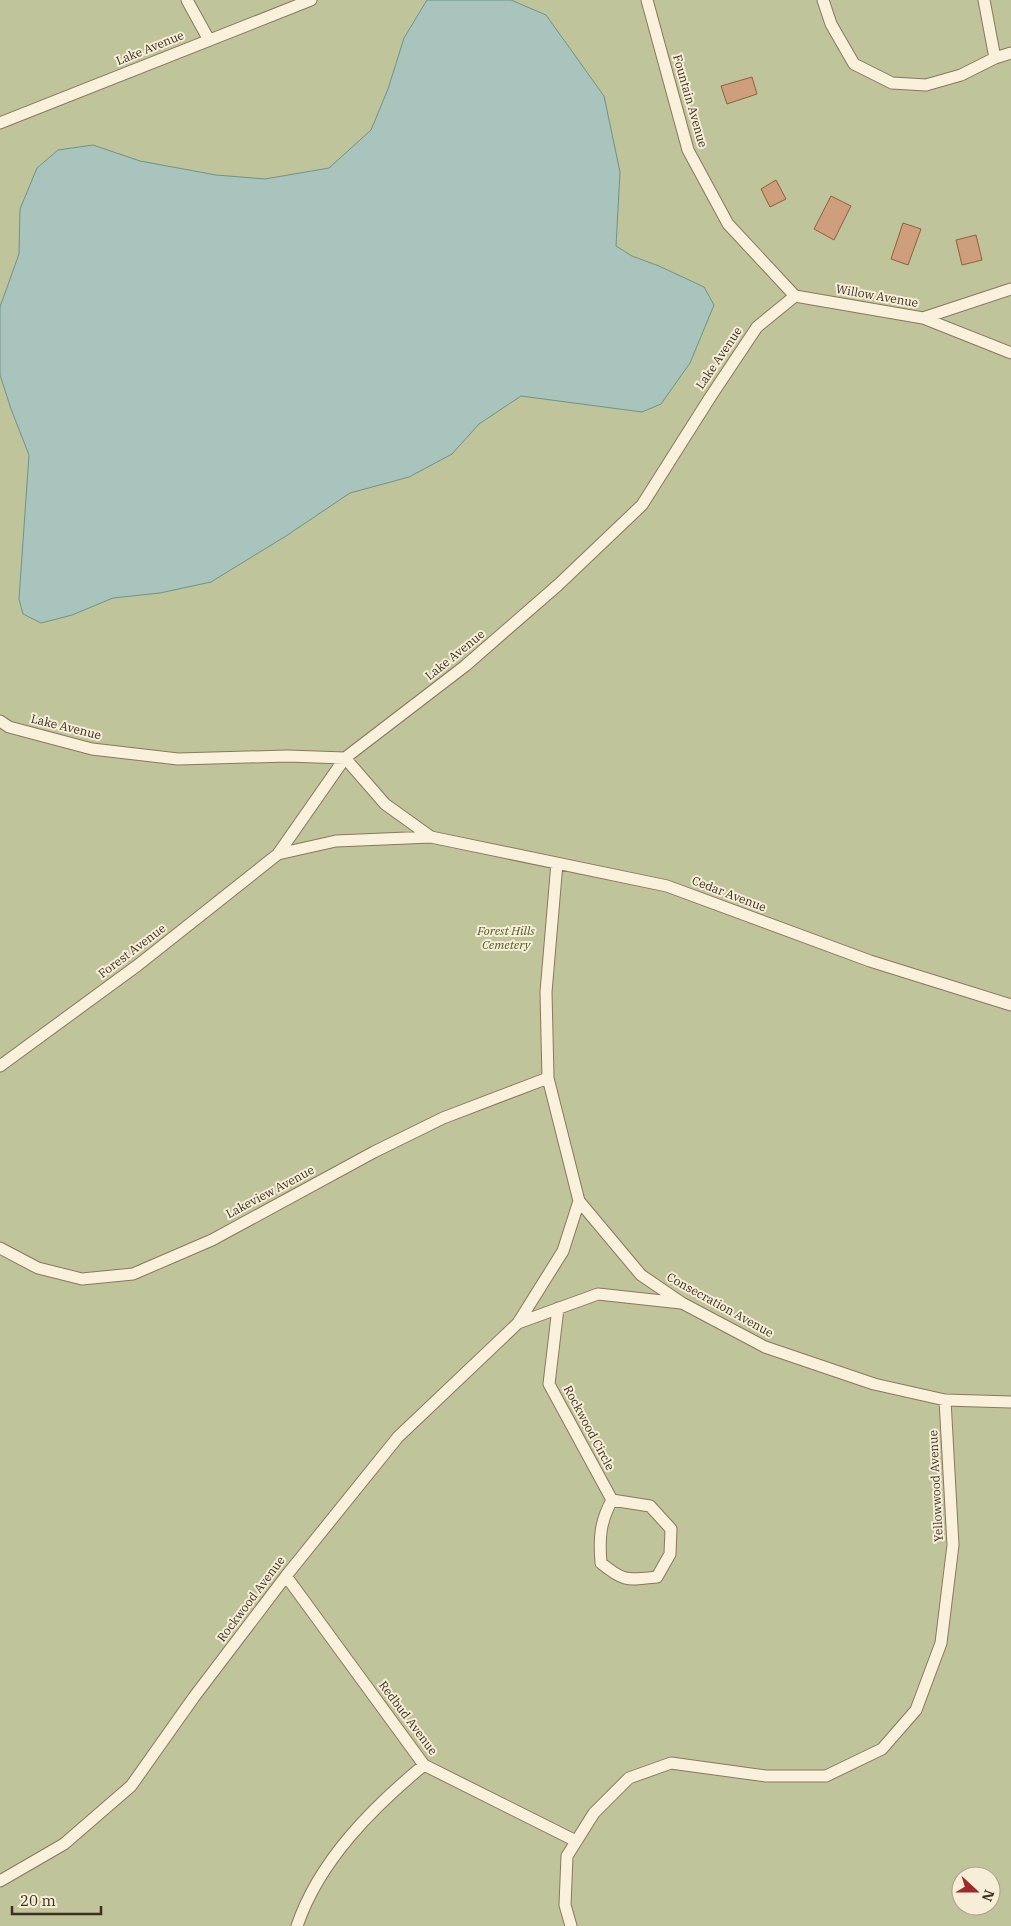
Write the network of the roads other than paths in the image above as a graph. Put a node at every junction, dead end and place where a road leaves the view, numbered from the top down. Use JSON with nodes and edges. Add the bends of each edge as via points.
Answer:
{"nodes":[{"id":1,"x":187,"y":0,"type":"edge"},
{"id":2,"x":312,"y":0,"type":"edge"},
{"id":3,"x":647,"y":0,"type":"edge"},
{"id":4,"x":823,"y":0,"type":"edge"},
{"id":5,"x":984,"y":0,"type":"edge"},
{"id":6,"x":209,"y":40,"type":"junction"},
{"id":7,"x":1011,"y":53,"type":"edge"},
{"id":8,"x":995,"y":58,"type":"junction"},
{"id":9,"x":0,"y":123,"type":"edge"},
{"id":10,"x":1011,"y":289,"type":"edge"},
{"id":11,"x":795,"y":296,"type":"junction"},
{"id":12,"x":923,"y":318,"type":"junction"},
{"id":13,"x":1011,"y":353,"type":"edge"},
{"id":14,"x":0,"y":721,"type":"edge"},
{"id":15,"x":345,"y":758,"type":"junction"},
{"id":16,"x":431,"y":837,"type":"junction"},
{"id":17,"x":278,"y":854,"type":"junction"},
{"id":18,"x":556,"y":863,"type":"junction"},
{"id":19,"x":1011,"y":1005,"type":"edge"},
{"id":20,"x":0,"y":1066,"type":"edge"},
{"id":21,"x":548,"y":1078,"type":"junction"},
{"id":22,"x":579,"y":1201,"type":"junction"},
{"id":23,"x":0,"y":1248,"type":"edge"},
{"id":24,"x":682,"y":1303,"type":"junction"},
{"id":25,"x":558,"y":1308,"type":"junction"},
{"id":26,"x":518,"y":1323,"type":"junction"},
{"id":27,"x":945,"y":1400,"type":"junction"},
{"id":28,"x":1011,"y":1402,"type":"edge"},
{"id":29,"x":612,"y":1500,"type":"junction"},
{"id":30,"x":286,"y":1576,"type":"junction"},
{"id":31,"x":424,"y":1765,"type":"junction"},
{"id":32,"x":576,"y":1841,"type":"junction"},
{"id":33,"x":0,"y":1881,"type":"edge"},
{"id":34,"x":297,"y":1926,"type":"edge"},
{"id":35,"x":570,"y":1926,"type":"edge"}],
"edges":[{"from":1,"to":6,"type":"lane"},
{"from":2,"to":6,"type":"lane","name":"Lake Avenue"},
{"from":3,"to":11,"type":"lane","name":"Fountain Avenue","via":[[688,150],[728,224]]},
{"from":4,"to":8,"type":"lane","via":[[831,24],[854,64],[892,83],[926,85],[961,75]]},
{"from":5,"to":8,"type":"lane"},
{"from":6,"to":9,"type":"lane","name":"Lake Avenue"},
{"from":7,"to":8,"type":"lane"},
{"from":10,"to":12,"type":"lane","name":"Willow Avenue"},
{"from":11,"to":12,"type":"lane","name":"Willow Avenue"},
{"from":11,"to":15,"type":"lane","name":"Lake Avenue","via":[[757,327],[642,505],[558,586],[466,666]]},
{"from":12,"to":13,"type":"lane"},
{"from":14,"to":15,"type":"lane","name":"Lake Avenue","via":[[9,727],[92,749],[178,758]]},
{"from":15,"to":16,"type":"lane","via":[[385,804]]},
{"from":15,"to":17,"type":"lane","name":"Forest Avenue"},
{"from":16,"to":17,"type":"lane","name":"Forest Avenue","via":[[336,841]]},
{"from":16,"to":18,"type":"lane","name":"Cedar Avenue"},
{"from":17,"to":20,"type":"lane","name":"Forest Avenue","via":[[138,965]]},
{"from":18,"to":19,"type":"lane","name":"Cedar Avenue","via":[[667,886],[870,962]]},
{"from":18,"to":21,"type":"lane","name":"Consecration Avenue","via":[[546,992]]},
{"from":21,"to":22,"type":"lane","name":"Consecration Avenue"},
{"from":21,"to":23,"type":"lane","name":"Lakeview Avenue","via":[[443,1118],[212,1240],[132,1274],[82,1279],[38,1268]]},
{"from":22,"to":24,"type":"lane","name":"Consecration Avenue","via":[[641,1275]]},
{"from":22,"to":26,"type":"lane","name":"Rockwood Avenue","via":[[563,1251]]},
{"from":24,"to":25,"type":"lane","name":"Rockwood Avenue","via":[[598,1294]]},
{"from":24,"to":27,"type":"lane","name":"Consecration Avenue","via":[[765,1347],[874,1384]]},
{"from":25,"to":26,"type":"lane","name":"Rockwood Avenue"},
{"from":25,"to":29,"type":"lane","name":"Rockwood Circle","via":[[549,1384]]},
{"from":26,"to":30,"type":"lane","name":"Rockwood Avenue","via":[[398,1437]]},
{"from":27,"to":28,"type":"lane","name":"Consecration Avenue"},
{"from":27,"to":32,"type":"lane","name":"Yellowwood Avenue","via":[[953,1545],[941,1643],[916,1710],[882,1749],[826,1776],[766,1776],[671,1763],[629,1778],[594,1813]]},
{"from":29,"to":29,"type":"lane","via":[[650,1506],[671,1529],[670,1554],[656,1577],[618,1577],[601,1563],[603,1516]]},
{"from":30,"to":31,"type":"lane","name":"Redbud Avenue"},
{"from":30,"to":33,"type":"lane","name":"Rockwood Avenue","via":[[131,1786],[64,1844]]},
{"from":31,"to":32,"type":"lane","name":"Redbud Avenue"},
{"from":31,"to":34,"type":"lane","via":[[391,1792],[341,1847],[305,1902]]},
{"from":32,"to":35,"type":"lane","name":"Yellowwood Avenue","via":[[568,1856],[565,1905]]}]}
